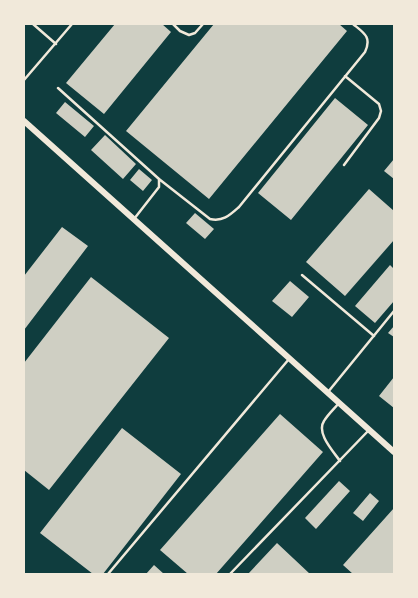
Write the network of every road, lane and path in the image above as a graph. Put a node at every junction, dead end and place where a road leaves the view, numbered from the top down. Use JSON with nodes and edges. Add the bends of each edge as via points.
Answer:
{"nodes":[{"id":1,"x":33,"y":24,"type":"edge"},
{"id":2,"x":72,"y":24,"type":"edge"},
{"id":3,"x":172,"y":24,"type":"edge"},
{"id":4,"x":203,"y":24,"type":"edge"},
{"id":5,"x":353,"y":24,"type":"edge"},
{"id":6,"x":56,"y":44,"type":"junction"},
{"id":7,"x":345,"y":76,"type":"junction"},
{"id":8,"x":24,"y":80,"type":"edge"},
{"id":9,"x":58,"y":88,"type":"dead end"},
{"id":10,"x":24,"y":121,"type":"edge"},
{"id":11,"x":344,"y":165,"type":"dead end"},
{"id":12,"x":159,"y":179,"type":"junction"},
{"id":13,"x":133,"y":219,"type":"junction"},
{"id":14,"x":302,"y":275,"type":"dead end"},
{"id":15,"x":394,"y":311,"type":"edge"},
{"id":16,"x":374,"y":336,"type":"junction"},
{"id":17,"x":290,"y":359,"type":"junction"},
{"id":18,"x":327,"y":392,"type":"junction"},
{"id":19,"x":340,"y":403,"type":"junction"},
{"id":20,"x":370,"y":430,"type":"junction"},
{"id":21,"x":394,"y":452,"type":"edge"},
{"id":22,"x":340,"y":460,"type":"junction"},
{"id":23,"x":108,"y":574,"type":"edge"},
{"id":24,"x":230,"y":574,"type":"edge"}],
"edges":[{"from":1,"to":6,"type":"lane"},
{"from":2,"to":6,"type":"lane"},
{"from":3,"to":4,"type":"lane","via":[[189,35],[195,33]]},
{"from":5,"to":7,"type":"lane","via":[[368,37],[369,44]]},
{"from":6,"to":8,"type":"lane"},
{"from":7,"to":11,"type":"lane","via":[[379,104],[381,111],[379,118]]},
{"from":7,"to":12,"type":"lane","via":[[239,207],[225,219],[210,219]]},
{"from":9,"to":12,"type":"lane"},
{"from":10,"to":13,"type":"street"},
{"from":12,"to":13,"type":"lane","via":[[159,187]]},
{"from":13,"to":17,"type":"street"},
{"from":14,"to":16,"type":"lane"},
{"from":15,"to":16,"type":"lane"},
{"from":16,"to":18,"type":"lane"},
{"from":17,"to":18,"type":"street"},
{"from":17,"to":23,"type":"lane"},
{"from":18,"to":19,"type":"street"},
{"from":19,"to":20,"type":"street"},
{"from":19,"to":22,"type":"lane","via":[[323,422],[322,432]]},
{"from":20,"to":21,"type":"street"},
{"from":20,"to":22,"type":"lane"},
{"from":22,"to":24,"type":"lane"}]}
